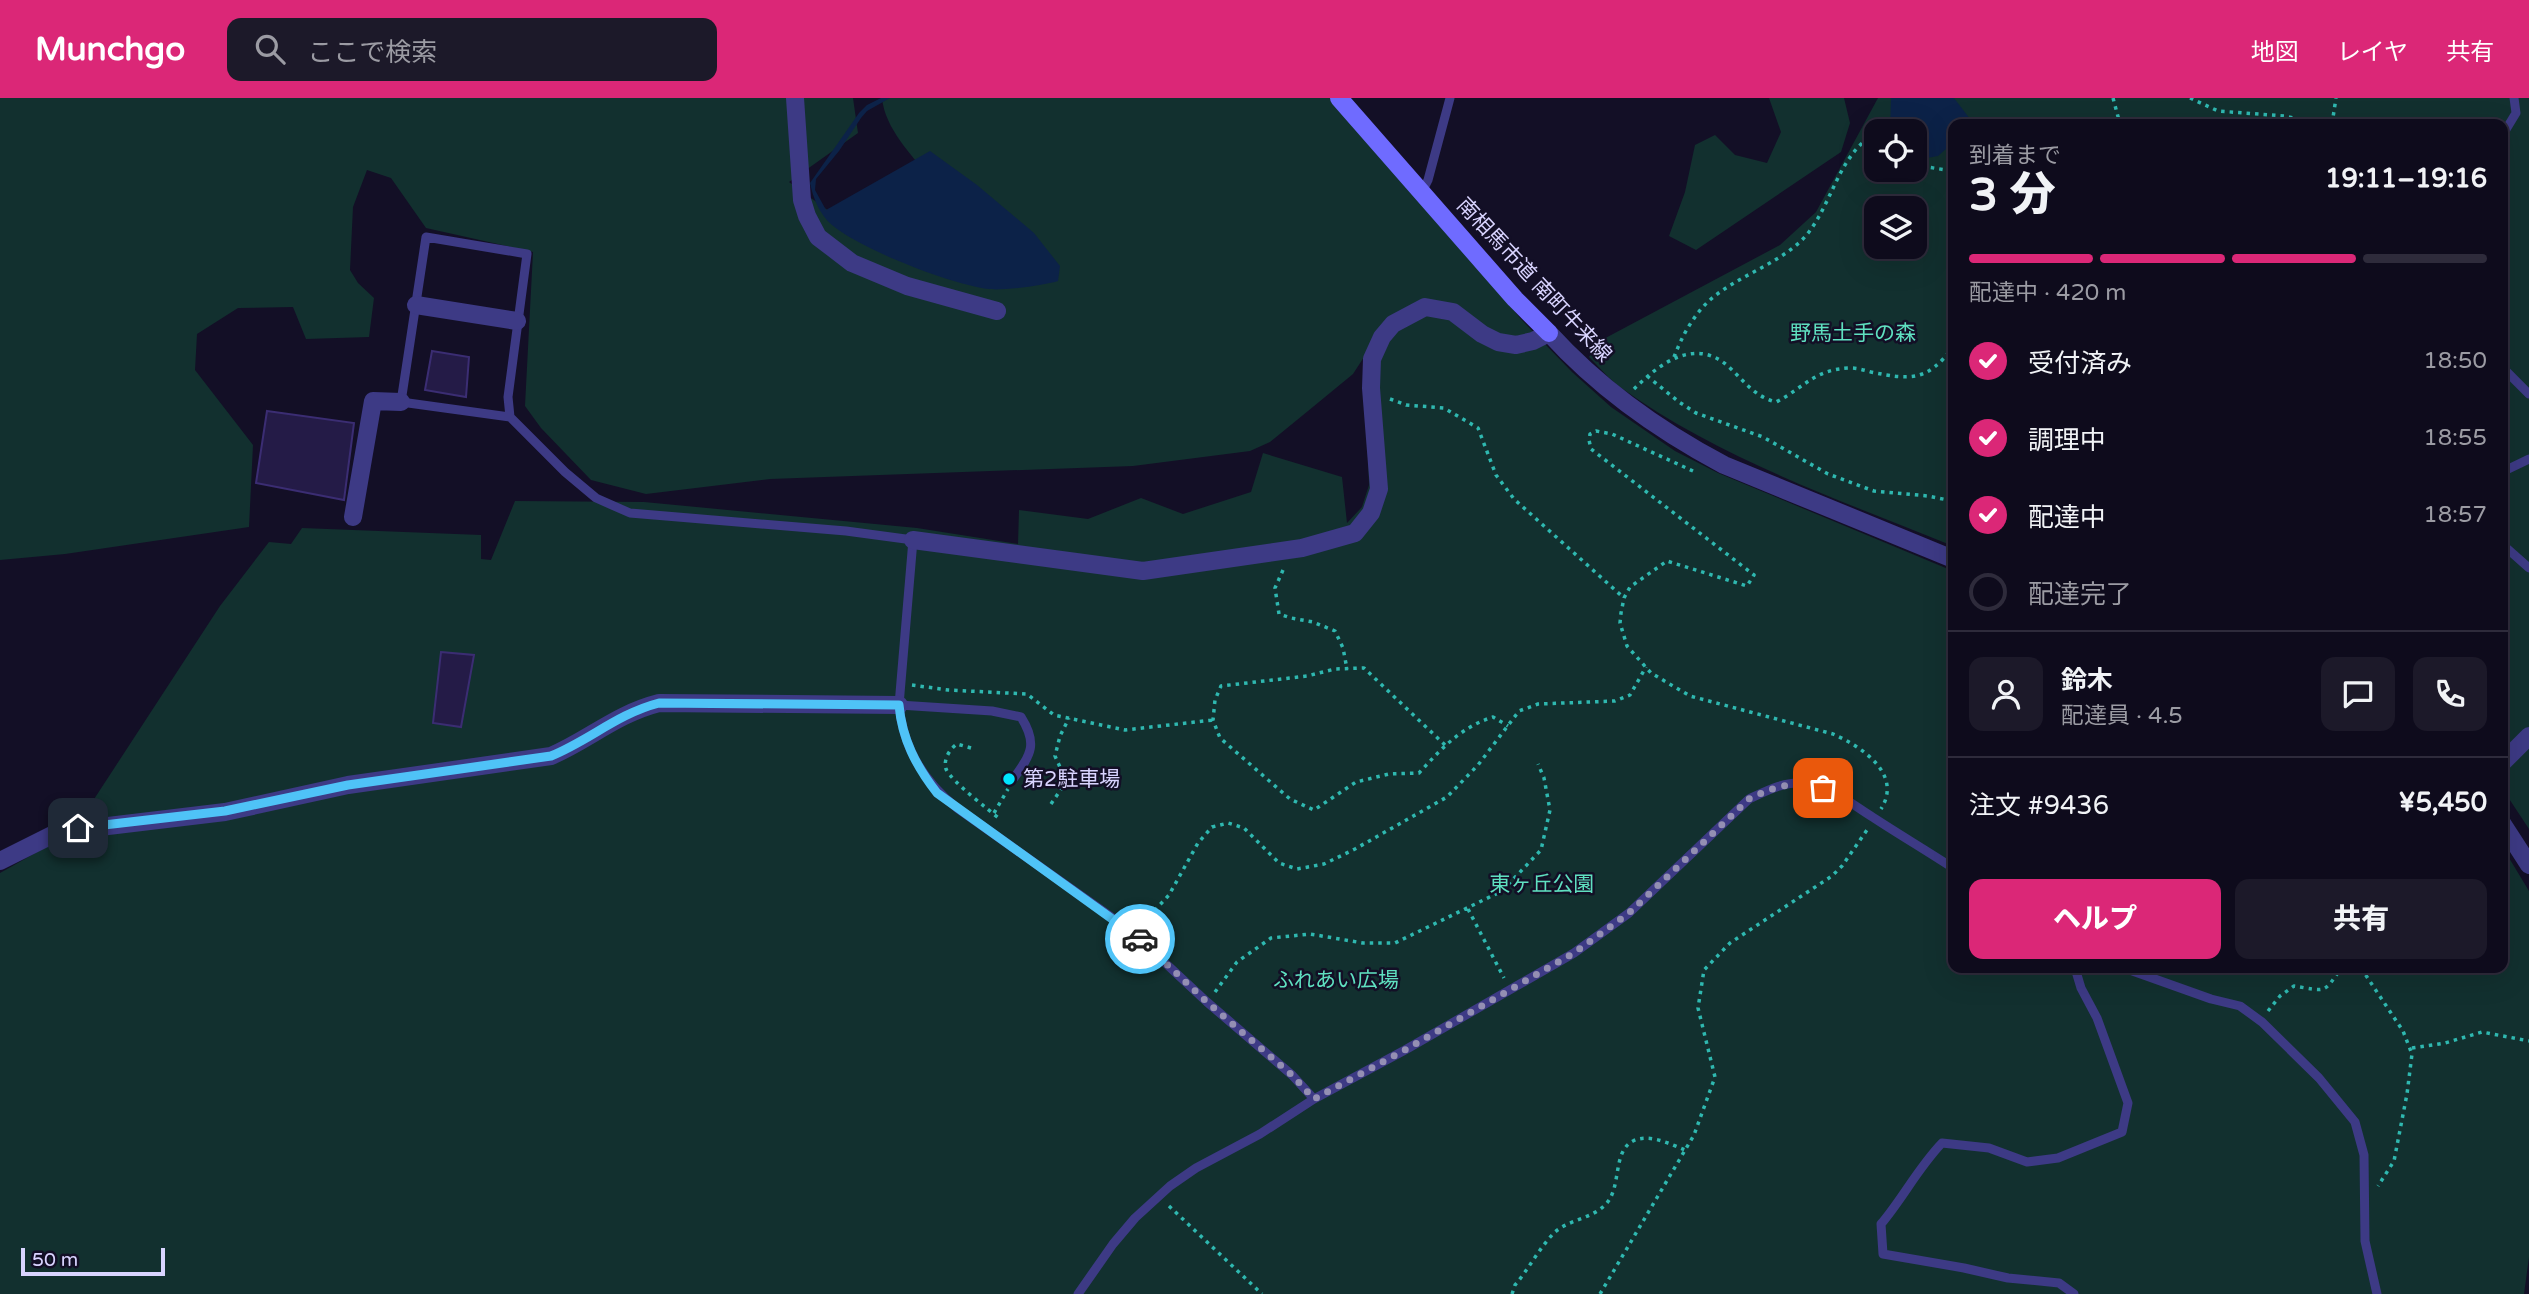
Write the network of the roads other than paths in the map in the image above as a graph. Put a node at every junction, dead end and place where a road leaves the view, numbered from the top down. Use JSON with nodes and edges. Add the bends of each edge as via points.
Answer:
{"nodes":[{"id":1,"x":795,"y":98,"type":"edge"},
{"id":2,"x":1339,"y":98,"type":"edge"},
{"id":3,"x":1450,"y":98,"type":"edge"},
{"id":4,"x":2514,"y":98,"type":"edge"},
{"id":5,"x":2508,"y":126,"type":"edge"},
{"id":6,"x":1422,"y":192,"type":"junction"},
{"id":7,"x":416,"y":305,"type":"junction"},
{"id":8,"x":997,"y":311,"type":"dead end"},
{"id":9,"x":517,"y":321,"type":"junction"},
{"id":10,"x":1549,"y":333,"type":"junction"},
{"id":11,"x":2508,"y":374,"type":"edge"},
{"id":12,"x":2529,"y":394,"type":"edge"},
{"id":13,"x":401,"y":402,"type":"junction"},
{"id":14,"x":510,"y":417,"type":"junction"},
{"id":15,"x":2529,"y":459,"type":"edge"},
{"id":16,"x":2508,"y":469,"type":"edge"},
{"id":17,"x":353,"y":517,"type":"dead end"},
{"id":18,"x":913,"y":540,"type":"junction"},
{"id":19,"x":2508,"y":549,"type":"edge"},
{"id":20,"x":1948,"y":557,"type":"edge"},
{"id":21,"x":2529,"y":568,"type":"edge"},
{"id":22,"x":899,"y":705,"type":"junction"},
{"id":23,"x":2529,"y":736,"type":"edge"},
{"id":24,"x":2508,"y":757,"type":"edge"},
{"id":25,"x":1014,"y":778,"type":"dead end"},
{"id":26,"x":2508,"y":832,"type":"edge"},
{"id":27,"x":0,"y":861,"type":"edge"},
{"id":28,"x":1948,"y":865,"type":"edge"},
{"id":29,"x":2529,"y":865,"type":"edge"},
{"id":30,"x":2076,"y":973,"type":"edge"},
{"id":31,"x":2138,"y":973,"type":"edge"},
{"id":32,"x":1314,"y":1099,"type":"junction"},
{"id":33,"x":1078,"y":1294,"type":"edge"},
{"id":34,"x":2074,"y":1294,"type":"edge"},
{"id":35,"x":2377,"y":1294,"type":"edge"}],
"edges":[{"from":1,"to":8,"type":"street","via":[[802,200],[818,237],[852,262],[907,286]]},
{"from":2,"to":6,"type":"street","name":"南相馬市道 南町牛来線"},
{"from":3,"to":6,"type":"lane"},
{"from":4,"to":5,"type":"lane","via":[[2516,113]]},
{"from":6,"to":10,"type":"street","name":"南相馬市道 南町牛来線"},
{"from":7,"to":9,"type":"street"},
{"from":7,"to":9,"type":"lane","via":[[426,237],[527,254]]},
{"from":7,"to":13,"type":"lane"},
{"from":9,"to":14,"type":"lane"},
{"from":10,"to":18,"type":"street","via":[[1516,345],[1482,334],[1453,312],[1425,307],[1393,324],[1372,359],[1379,489],[1371,513],[1354,533],[1296,549],[1143,571]]},
{"from":10,"to":20,"type":"street","name":"南相馬市道 南町牛来線","via":[[1579,367],[1670,435],[1724,465]]},
{"from":11,"to":12,"type":"lane"},
{"from":13,"to":14,"type":"lane"},
{"from":13,"to":17,"type":"street","via":[[373,401]]},
{"from":14,"to":18,"type":"lane","via":[[596,498],[630,513]]},
{"from":15,"to":16,"type":"lane"},
{"from":18,"to":22,"type":"lane"},
{"from":19,"to":21,"type":"lane"},
{"from":22,"to":25,"type":"lane","via":[[1021,717],[1032,743]]},
{"from":22,"to":27,"type":"street","via":[[659,703],[638,708],[551,756],[348,785],[225,811],[58,832]]},
{"from":22,"to":32,"type":"lane","via":[[906,741],[937,793],[1132,931]]},
{"from":23,"to":24,"type":"street"},
{"from":26,"to":29,"type":"street"},
{"from":28,"to":32,"type":"lane","via":[[1823,788],[1791,783],[1769,789],[1749,799],[1629,913],[1574,953]]},
{"from":30,"to":34,"type":"lane","via":[[2128,1103],[2122,1132],[2058,1158],[2027,1162],[1989,1148],[1942,1143],[1921,1165],[1903,1198],[1881,1224],[1883,1254],[2059,1283]]},
{"from":31,"to":35,"type":"lane","via":[[2240,1006],[2319,1078],[2355,1122],[2364,1155],[2365,1241]]},
{"from":32,"to":33,"type":"lane","via":[[1157,1196],[1112,1244]]}]}
